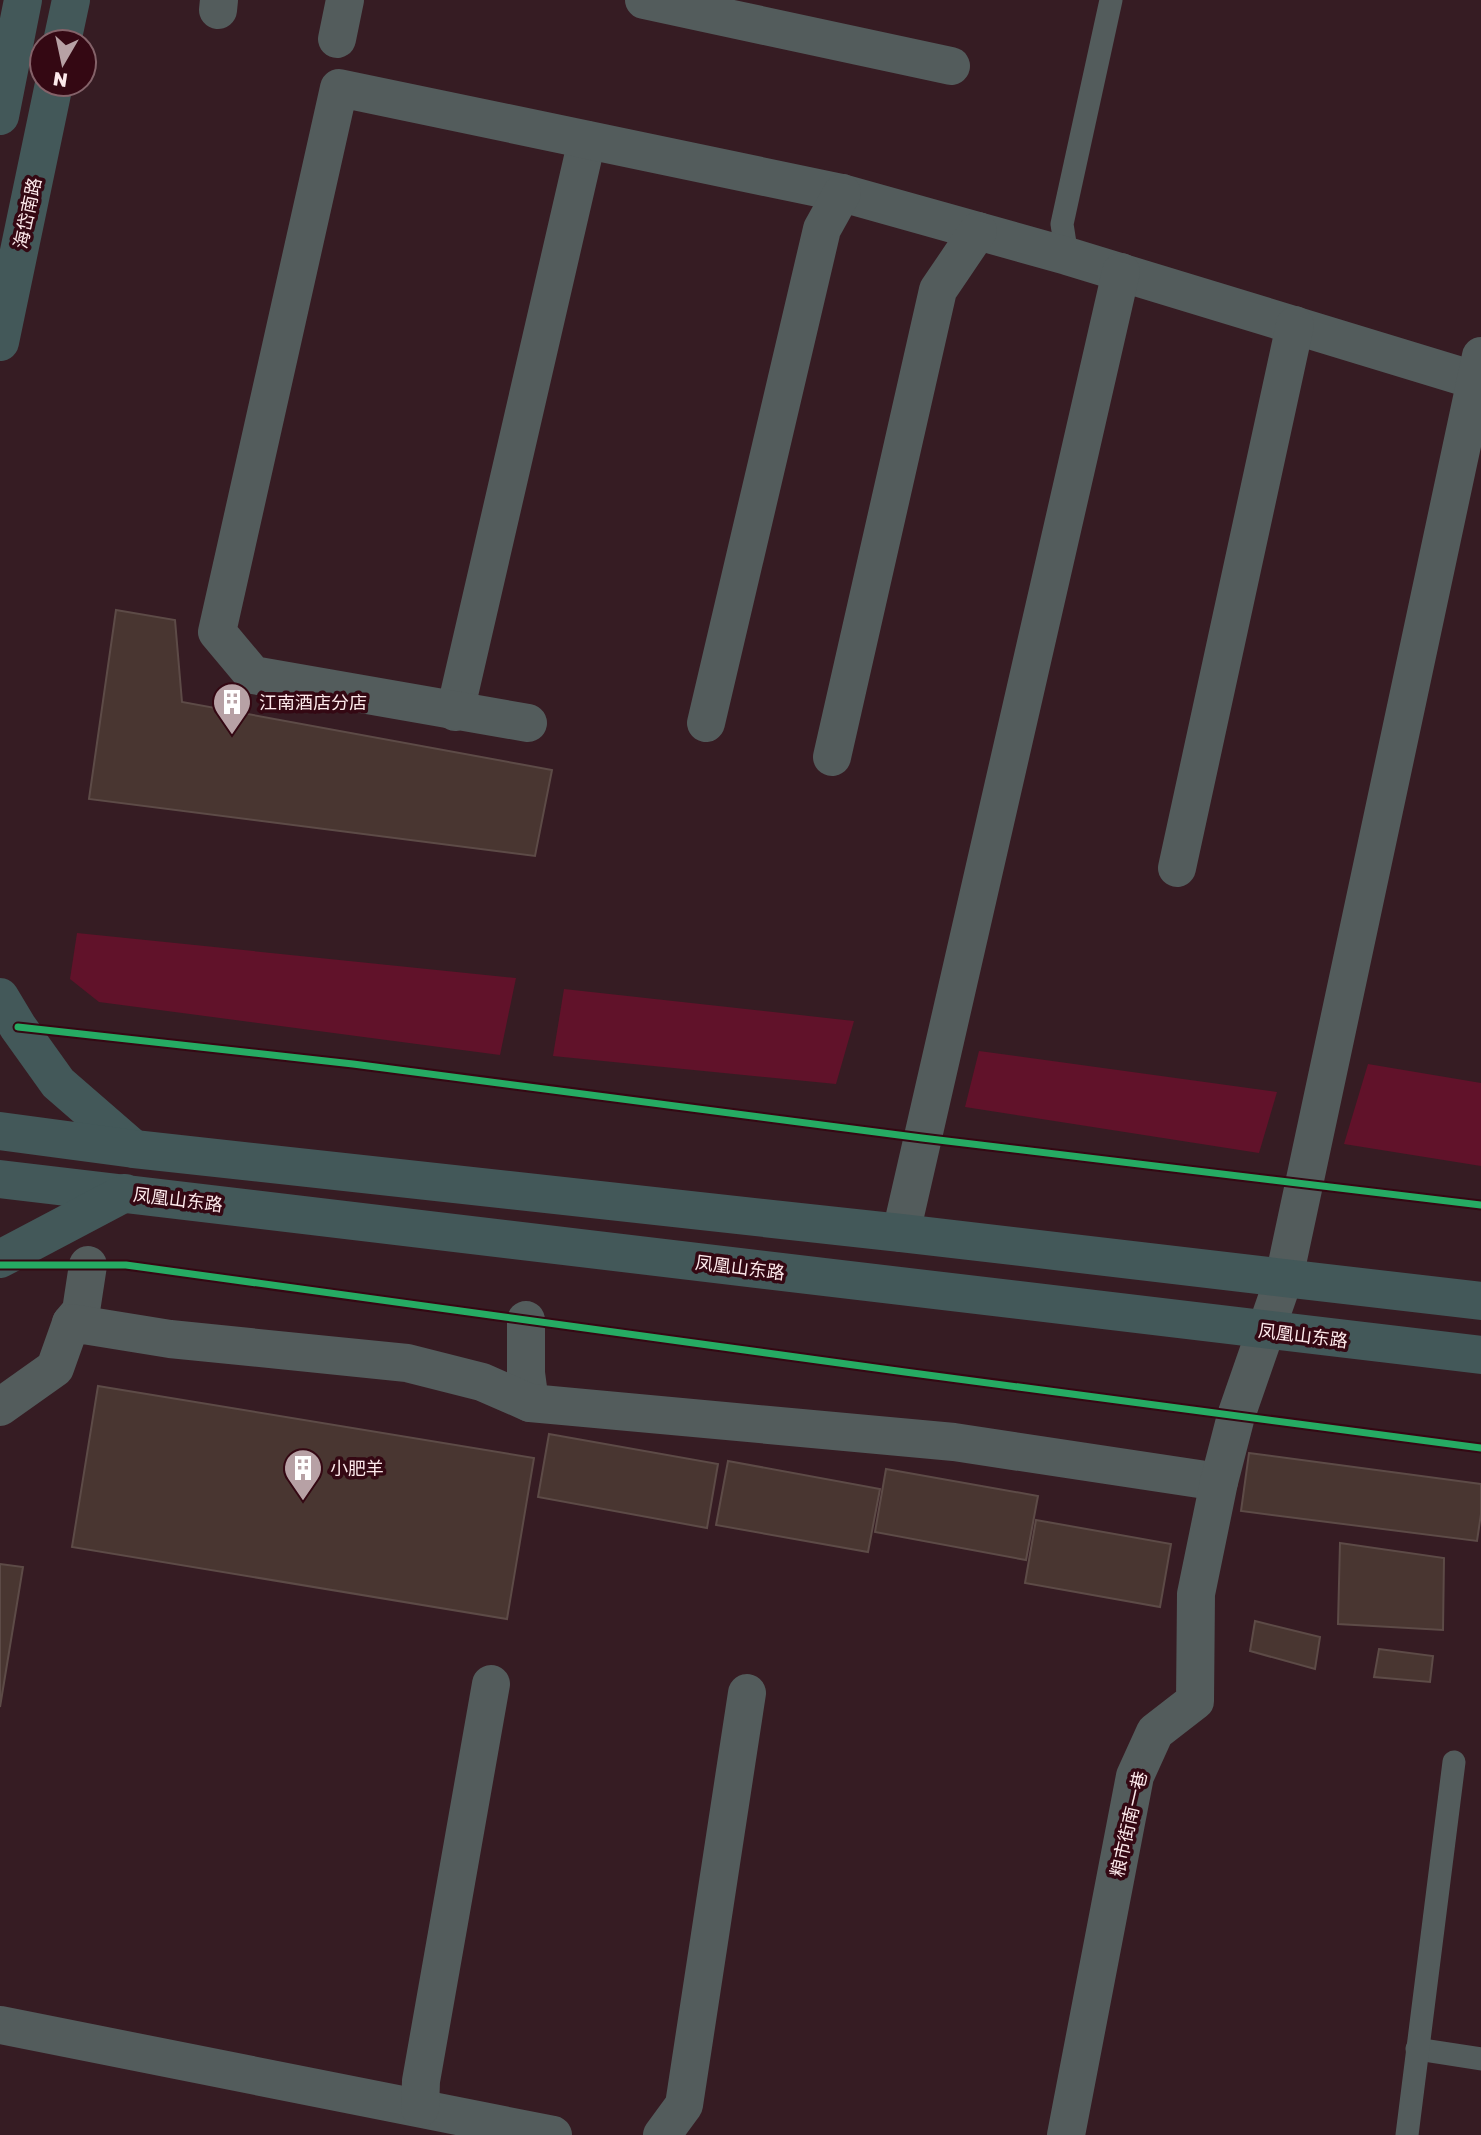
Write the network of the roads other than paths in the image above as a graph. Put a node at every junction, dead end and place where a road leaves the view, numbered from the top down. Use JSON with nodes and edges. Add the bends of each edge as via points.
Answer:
{"nodes":[{"id":1,"x":23,"y":0,"type":"edge"},
{"id":2,"x":71,"y":0,"type":"edge"},
{"id":3,"x":345,"y":0,"type":"edge"},
{"id":4,"x":643,"y":0,"type":"edge"},
{"id":5,"x":1111,"y":0,"type":"edge"},
{"id":6,"x":65,"y":28,"type":"edge"},
{"id":7,"x":337,"y":38,"type":"dead end"},
{"id":8,"x":951,"y":66,"type":"dead end"},
{"id":9,"x":51,"y":98,"type":"edge"},
{"id":10,"x":0,"y":116,"type":"edge"},
{"id":11,"x":587,"y":139,"type":"junction"},
{"id":12,"x":842,"y":193,"type":"junction"},
{"id":13,"x":978,"y":231,"type":"junction"},
{"id":14,"x":1067,"y":256,"type":"junction"},
{"id":15,"x":1121,"y":272,"type":"junction"},
{"id":16,"x":1295,"y":325,"type":"junction"},
{"id":17,"x":0,"y":342,"type":"edge"},
{"id":18,"x":1480,"y":373,"type":"edge"},
{"id":19,"x":455,"y":712,"type":"junction"},
{"id":20,"x":528,"y":723,"type":"dead end"},
{"id":21,"x":706,"y":723,"type":"dead end"},
{"id":22,"x":832,"y":757,"type":"dead end"},
{"id":23,"x":1177,"y":867,"type":"dead end"},
{"id":24,"x":0,"y":997,"type":"edge"},
{"id":25,"x":0,"y":1132,"type":"edge"},
{"id":26,"x":134,"y":1149,"type":"junction"},
{"id":27,"x":0,"y":1179,"type":"edge"},
{"id":28,"x":125,"y":1193,"type":"junction"},
{"id":29,"x":901,"y":1233,"type":"junction"},
{"id":30,"x":0,"y":1259,"type":"edge"},
{"id":31,"x":88,"y":1265,"type":"dead end"},
{"id":32,"x":1284,"y":1278,"type":"junction"},
{"id":33,"x":1481,"y":1301,"type":"edge"},
{"id":34,"x":526,"y":1320,"type":"dead end"},
{"id":35,"x":71,"y":1323,"type":"junction"},
{"id":36,"x":1267,"y":1331,"type":"junction"},
{"id":37,"x":1481,"y":1355,"type":"edge"},
{"id":38,"x":530,"y":1403,"type":"junction"},
{"id":39,"x":0,"y":1407,"type":"edge"},
{"id":40,"x":1219,"y":1482,"type":"junction"},
{"id":41,"x":491,"y":1684,"type":"dead end"},
{"id":42,"x":747,"y":1693,"type":"dead end"},
{"id":43,"x":1454,"y":1762,"type":"dead end"},
{"id":44,"x":0,"y":2025,"type":"edge"},
{"id":45,"x":1417,"y":2049,"type":"junction"},
{"id":46,"x":1481,"y":2059,"type":"edge"},
{"id":47,"x":420,"y":2108,"type":"junction"},
{"id":48,"x":1411,"y":2134,"type":"edge"},
{"id":49,"x":553,"y":2135,"type":"edge"},
{"id":50,"x":662,"y":2135,"type":"edge"},
{"id":51,"x":1066,"y":2135,"type":"edge"}],
"edges":[{"from":1,"to":10,"type":"main road"},
{"from":2,"to":6,"type":"main road"},
{"from":3,"to":7,"type":"street"},
{"from":4,"to":8,"type":"street"},
{"from":5,"to":14,"type":"lane","via":[[1062,224]]},
{"from":9,"to":17,"type":"main road","name":"海岱南路"},
{"from":11,"to":12,"type":"street"},
{"from":11,"to":19,"type":"street"},
{"from":11,"to":19,"type":"street","via":[[339,88],[217,632],[253,675]]},
{"from":12,"to":13,"type":"street"},
{"from":12,"to":21,"type":"street","via":[[822,229]]},
{"from":13,"to":14,"type":"street"},
{"from":13,"to":22,"type":"street","via":[[938,290]]},
{"from":14,"to":15,"type":"street"},
{"from":15,"to":16,"type":"street"},
{"from":15,"to":29,"type":"street"},
{"from":16,"to":18,"type":"street"},
{"from":16,"to":23,"type":"street"},
{"from":18,"to":32,"type":"street","name":"粮市街南一巷"},
{"from":19,"to":20,"type":"street"},
{"from":24,"to":26,"type":"main road","via":[[58,1083]]},
{"from":25,"to":26,"type":"main road"},
{"from":26,"to":29,"type":"main road"},
{"from":27,"to":28,"type":"main road","name":"凤凰山东路"},
{"from":28,"to":30,"type":"main road"},
{"from":28,"to":36,"type":"main road","name":"凤凰山东路"},
{"from":29,"to":32,"type":"main road"},
{"from":31,"to":35,"type":"street","via":[[81,1311]]},
{"from":32,"to":33,"type":"main road"},
{"from":32,"to":36,"type":"street","name":"粮市街南一巷"},
{"from":34,"to":38,"type":"street"},
{"from":35,"to":38,"type":"street","via":[[170,1339],[407,1363],[482,1382]]},
{"from":35,"to":39,"type":"street","via":[[55,1368]]},
{"from":36,"to":37,"type":"main road","name":"凤凰山东路"},
{"from":36,"to":40,"type":"street","name":"粮市街南一巷","via":[[1236,1416]]},
{"from":38,"to":40,"type":"street","via":[[954,1441]]},
{"from":40,"to":51,"type":"street","name":"粮市街南一巷","via":[[1196,1594],[1195,1701],[1154,1732],[1135,1776]]},
{"from":41,"to":47,"type":"street"},
{"from":42,"to":50,"type":"street","via":[[684,2105]]},
{"from":43,"to":45,"type":"lane"},
{"from":44,"to":47,"type":"street"},
{"from":45,"to":46,"type":"lane"},
{"from":45,"to":48,"type":"lane"},
{"from":47,"to":49,"type":"street"}]}
